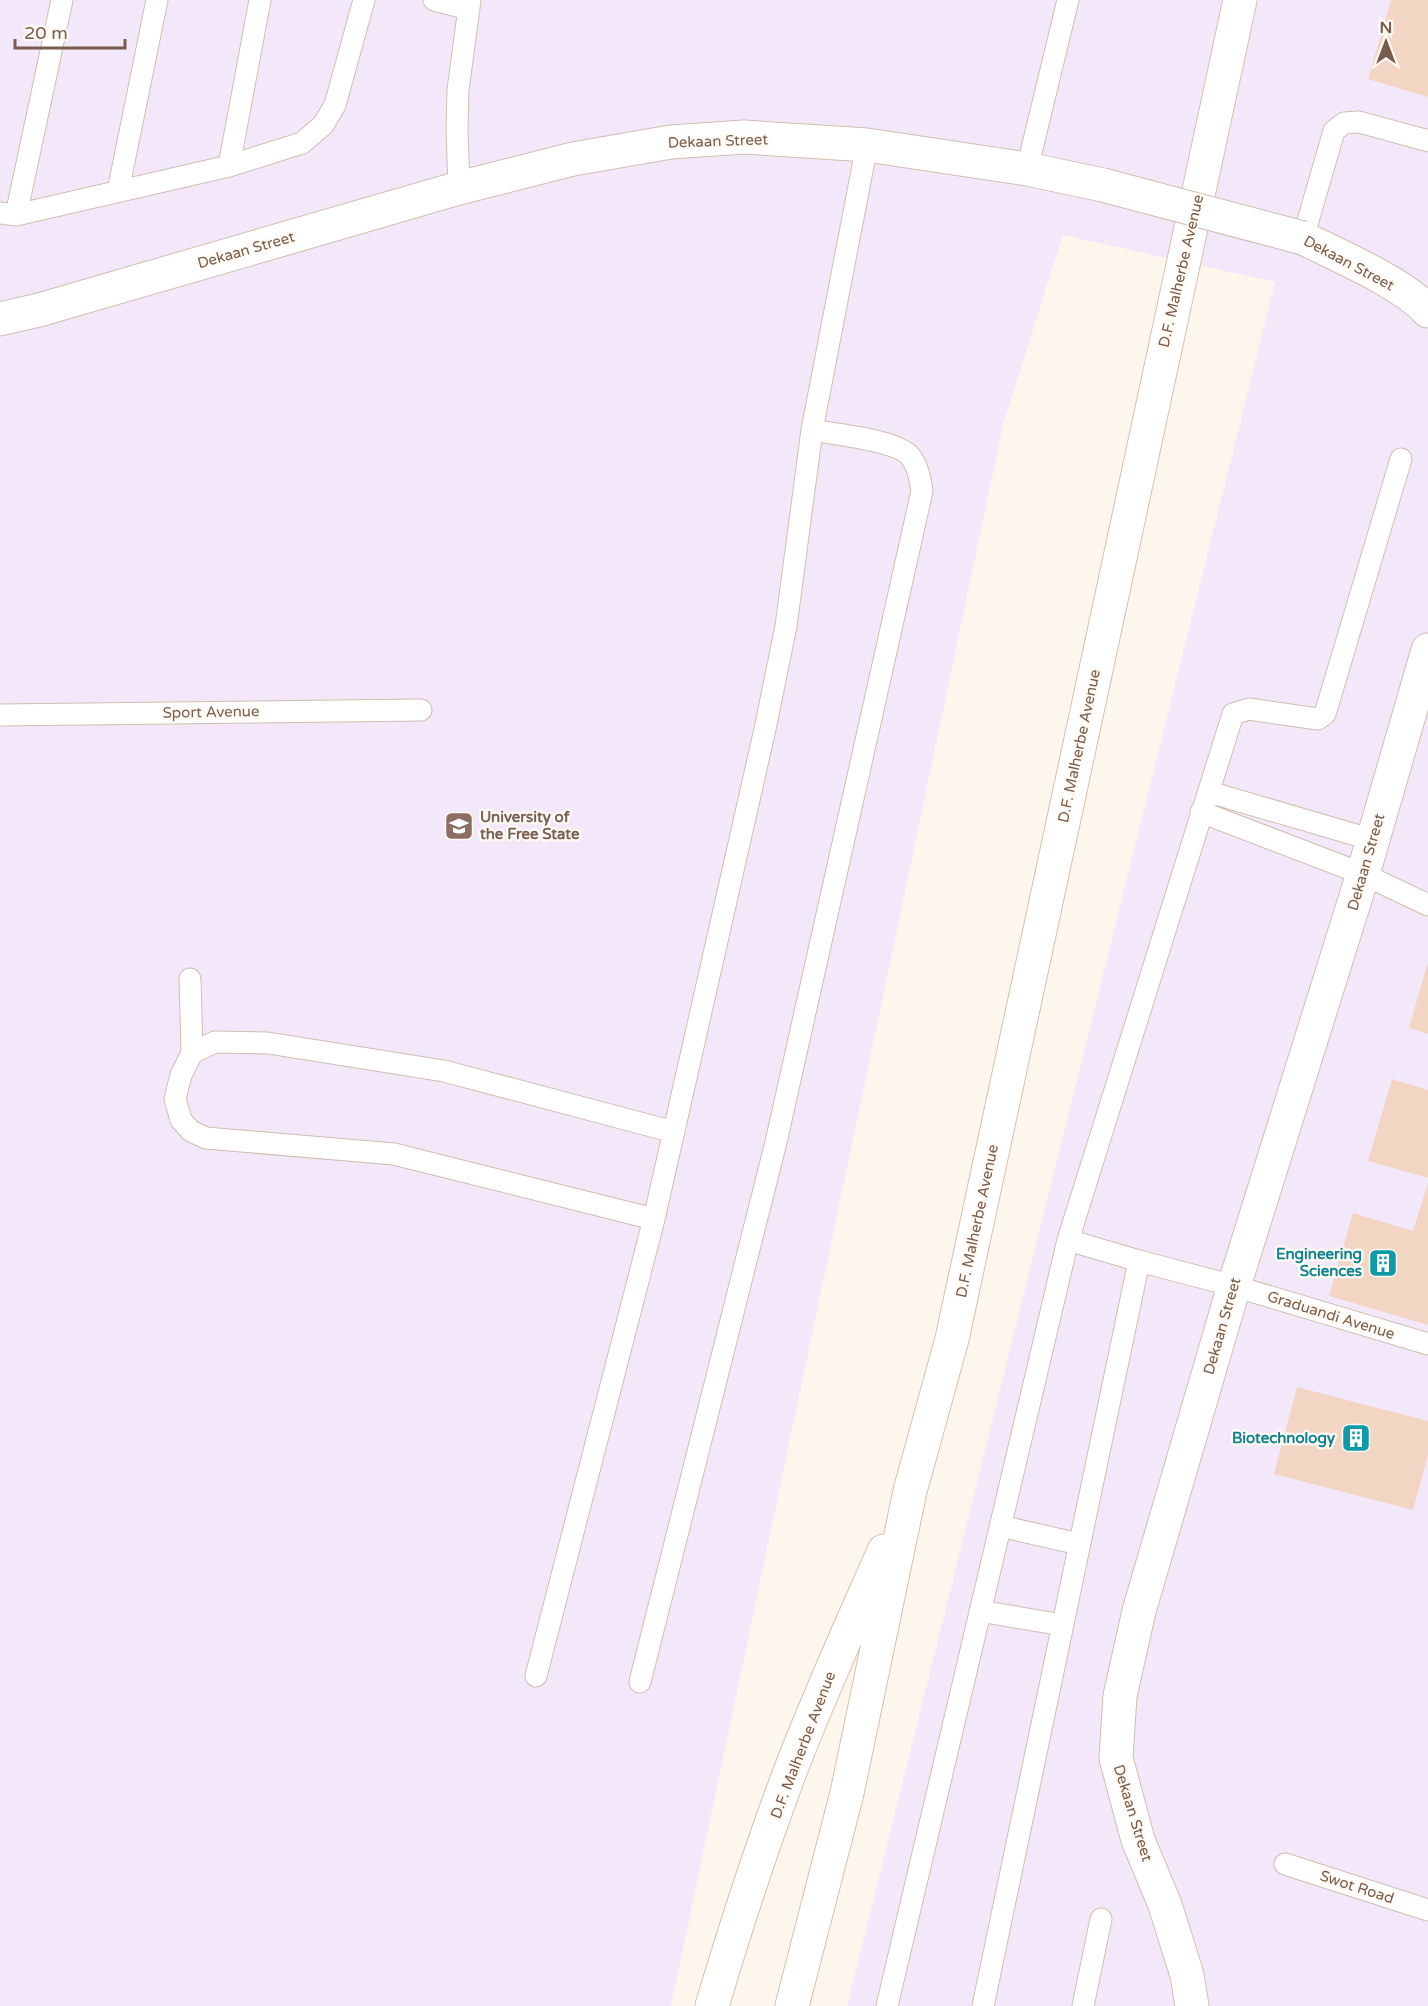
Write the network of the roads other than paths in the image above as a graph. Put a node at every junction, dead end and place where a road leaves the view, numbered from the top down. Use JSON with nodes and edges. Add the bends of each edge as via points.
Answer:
{"nodes":[{"id":1,"x":62,"y":0,"type":"edge"},
{"id":2,"x":157,"y":0,"type":"edge"},
{"id":3,"x":260,"y":0,"type":"edge"},
{"id":4,"x":364,"y":0,"type":"edge"},
{"id":5,"x":434,"y":0,"type":"edge"},
{"id":6,"x":1068,"y":0,"type":"edge"},
{"id":7,"x":1240,"y":0,"type":"edge"},
{"id":8,"x":470,"y":4,"type":"edge"},
{"id":9,"x":1428,"y":141,"type":"edge"},
{"id":10,"x":867,"y":145,"type":"junction"},
{"id":11,"x":229,"y":166,"type":"junction"},
{"id":12,"x":1027,"y":169,"type":"junction"},
{"id":13,"x":459,"y":188,"type":"junction"},
{"id":14,"x":118,"y":191,"type":"junction"},
{"id":15,"x":8,"y":214,"type":"edge"},
{"id":16,"x":1303,"y":238,"type":"junction"},
{"id":17,"x":1428,"y":311,"type":"edge"},
{"id":18,"x":0,"y":319,"type":"edge"},
{"id":19,"x":812,"y":430,"type":"junction"},
{"id":20,"x":1401,"y":459,"type":"dead end"},
{"id":21,"x":1428,"y":650,"type":"edge"},
{"id":22,"x":421,"y":710,"type":"dead end"},
{"id":23,"x":0,"y":715,"type":"edge"},
{"id":24,"x":1205,"y":802,"type":"junction"},
{"id":25,"x":1372,"y":840,"type":"junction"},
{"id":26,"x":1363,"y":874,"type":"junction"},
{"id":27,"x":1428,"y":905,"type":"edge"},
{"id":28,"x":190,"y":979,"type":"dead end"},
{"id":29,"x":192,"y":1053,"type":"junction"},
{"id":30,"x":674,"y":1132,"type":"junction"},
{"id":31,"x":654,"y":1219,"type":"junction"},
{"id":32,"x":1068,"y":1240,"type":"junction"},
{"id":33,"x":1139,"y":1261,"type":"junction"},
{"id":34,"x":1234,"y":1286,"type":"junction"},
{"id":35,"x":1428,"y":1344,"type":"edge"},
{"id":36,"x":910,"y":1491,"type":"junction"},
{"id":37,"x":1000,"y":1526,"type":"junction"},
{"id":38,"x":1079,"y":1544,"type":"junction"},
{"id":39,"x":980,"y":1611,"type":"junction"},
{"id":40,"x":1062,"y":1625,"type":"junction"},
{"id":41,"x":536,"y":1676,"type":"dead end"},
{"id":42,"x":640,"y":1682,"type":"dead end"},
{"id":43,"x":1285,"y":1864,"type":"dead end"},
{"id":44,"x":1428,"y":1910,"type":"edge"},
{"id":45,"x":1101,"y":1919,"type":"dead end"},
{"id":46,"x":712,"y":2006,"type":"edge"},
{"id":47,"x":792,"y":2006,"type":"edge"},
{"id":48,"x":887,"y":2006,"type":"edge"},
{"id":49,"x":983,"y":2006,"type":"edge"},
{"id":50,"x":1083,"y":2006,"type":"edge"},
{"id":51,"x":1192,"y":2006,"type":"edge"}],
"edges":[{"from":1,"to":15,"type":"lane"},
{"from":2,"to":14,"type":"lane"},
{"from":3,"to":11,"type":"lane"},
{"from":4,"to":11,"type":"lane","via":[[335,105],[323,125],[302,143]]},
{"from":5,"to":8,"type":"lane"},
{"from":6,"to":12,"type":"lane"},
{"from":7,"to":36,"type":"street","name":"D.F. Malherbe Avenue","via":[[952,1339]]},
{"from":8,"to":13,"type":"lane","via":[[458,90]]},
{"from":9,"to":16,"type":"lane","via":[[1359,122],[1344,123],[1334,131]]},
{"from":10,"to":12,"type":"street","name":"Dekaan Street"},
{"from":10,"to":13,"type":"street","name":"Dekaan Street","via":[[744,137],[671,142],[573,159]]},
{"from":10,"to":19,"type":"lane"},
{"from":11,"to":14,"type":"lane"},
{"from":12,"to":16,"type":"street","name":"Dekaan Street","bridge":true},
{"from":13,"to":18,"type":"street","name":"Dekaan Street"},
{"from":14,"to":15,"type":"lane"},
{"from":16,"to":17,"type":"street","name":"Dekaan Street","via":[[1378,276]]},
{"from":19,"to":30,"type":"lane","via":[[786,626]]},
{"from":19,"to":42,"type":"lane","via":[[892,445],[909,455],[918,471],[922,491],[776,1142]]},
{"from":20,"to":24,"type":"lane","via":[[1325,714],[1318,719],[1249,709],[1233,714]]},
{"from":21,"to":25,"type":"street","name":"Dekaan Street"},
{"from":22,"to":23,"type":"lane","name":"Sport Avenue"},
{"from":24,"to":25,"type":"lane"},
{"from":24,"to":26,"type":"lane"},
{"from":24,"to":32,"type":"lane"},
{"from":25,"to":26,"type":"street","name":"Dekaan Street"},
{"from":26,"to":27,"type":"lane"},
{"from":26,"to":34,"type":"street","name":"Dekaan Street"},
{"from":28,"to":29,"type":"lane"},
{"from":29,"to":30,"type":"lane","via":[[214,1042],[268,1043],[444,1071]]},
{"from":29,"to":31,"type":"lane","via":[[181,1075],[176,1109],[191,1131],[206,1138],[394,1154]]},
{"from":30,"to":31,"type":"lane"},
{"from":31,"to":41,"type":"lane"},
{"from":32,"to":33,"type":"lane","name":"Graduandi Avenue"},
{"from":32,"to":37,"type":"lane"},
{"from":33,"to":34,"type":"lane","name":"Graduandi Avenue"},
{"from":33,"to":38,"type":"lane"},
{"from":34,"to":35,"type":"lane","name":"Graduandi Avenue"},
{"from":34,"to":51,"type":"street","name":"Dekaan Street","via":[[1139,1611],[1120,1696],[1116,1758],[1138,1840],[1165,1905],[1187,1975]]},
{"from":36,"to":46,"type":"street","name":"D.F. Malherbe Avenue","via":[[788,1778]]},
{"from":36,"to":47,"type":"street","name":"D.F. Malherbe Avenue","via":[[849,1781]]},
{"from":37,"to":38,"type":"lane"},
{"from":37,"to":39,"type":"lane"},
{"from":38,"to":40,"type":"lane"},
{"from":39,"to":40,"type":"lane"},
{"from":39,"to":48,"type":"lane"},
{"from":40,"to":49,"type":"lane"},
{"from":43,"to":44,"type":"lane","name":"Swot Road"},
{"from":45,"to":50,"type":"lane"}]}
